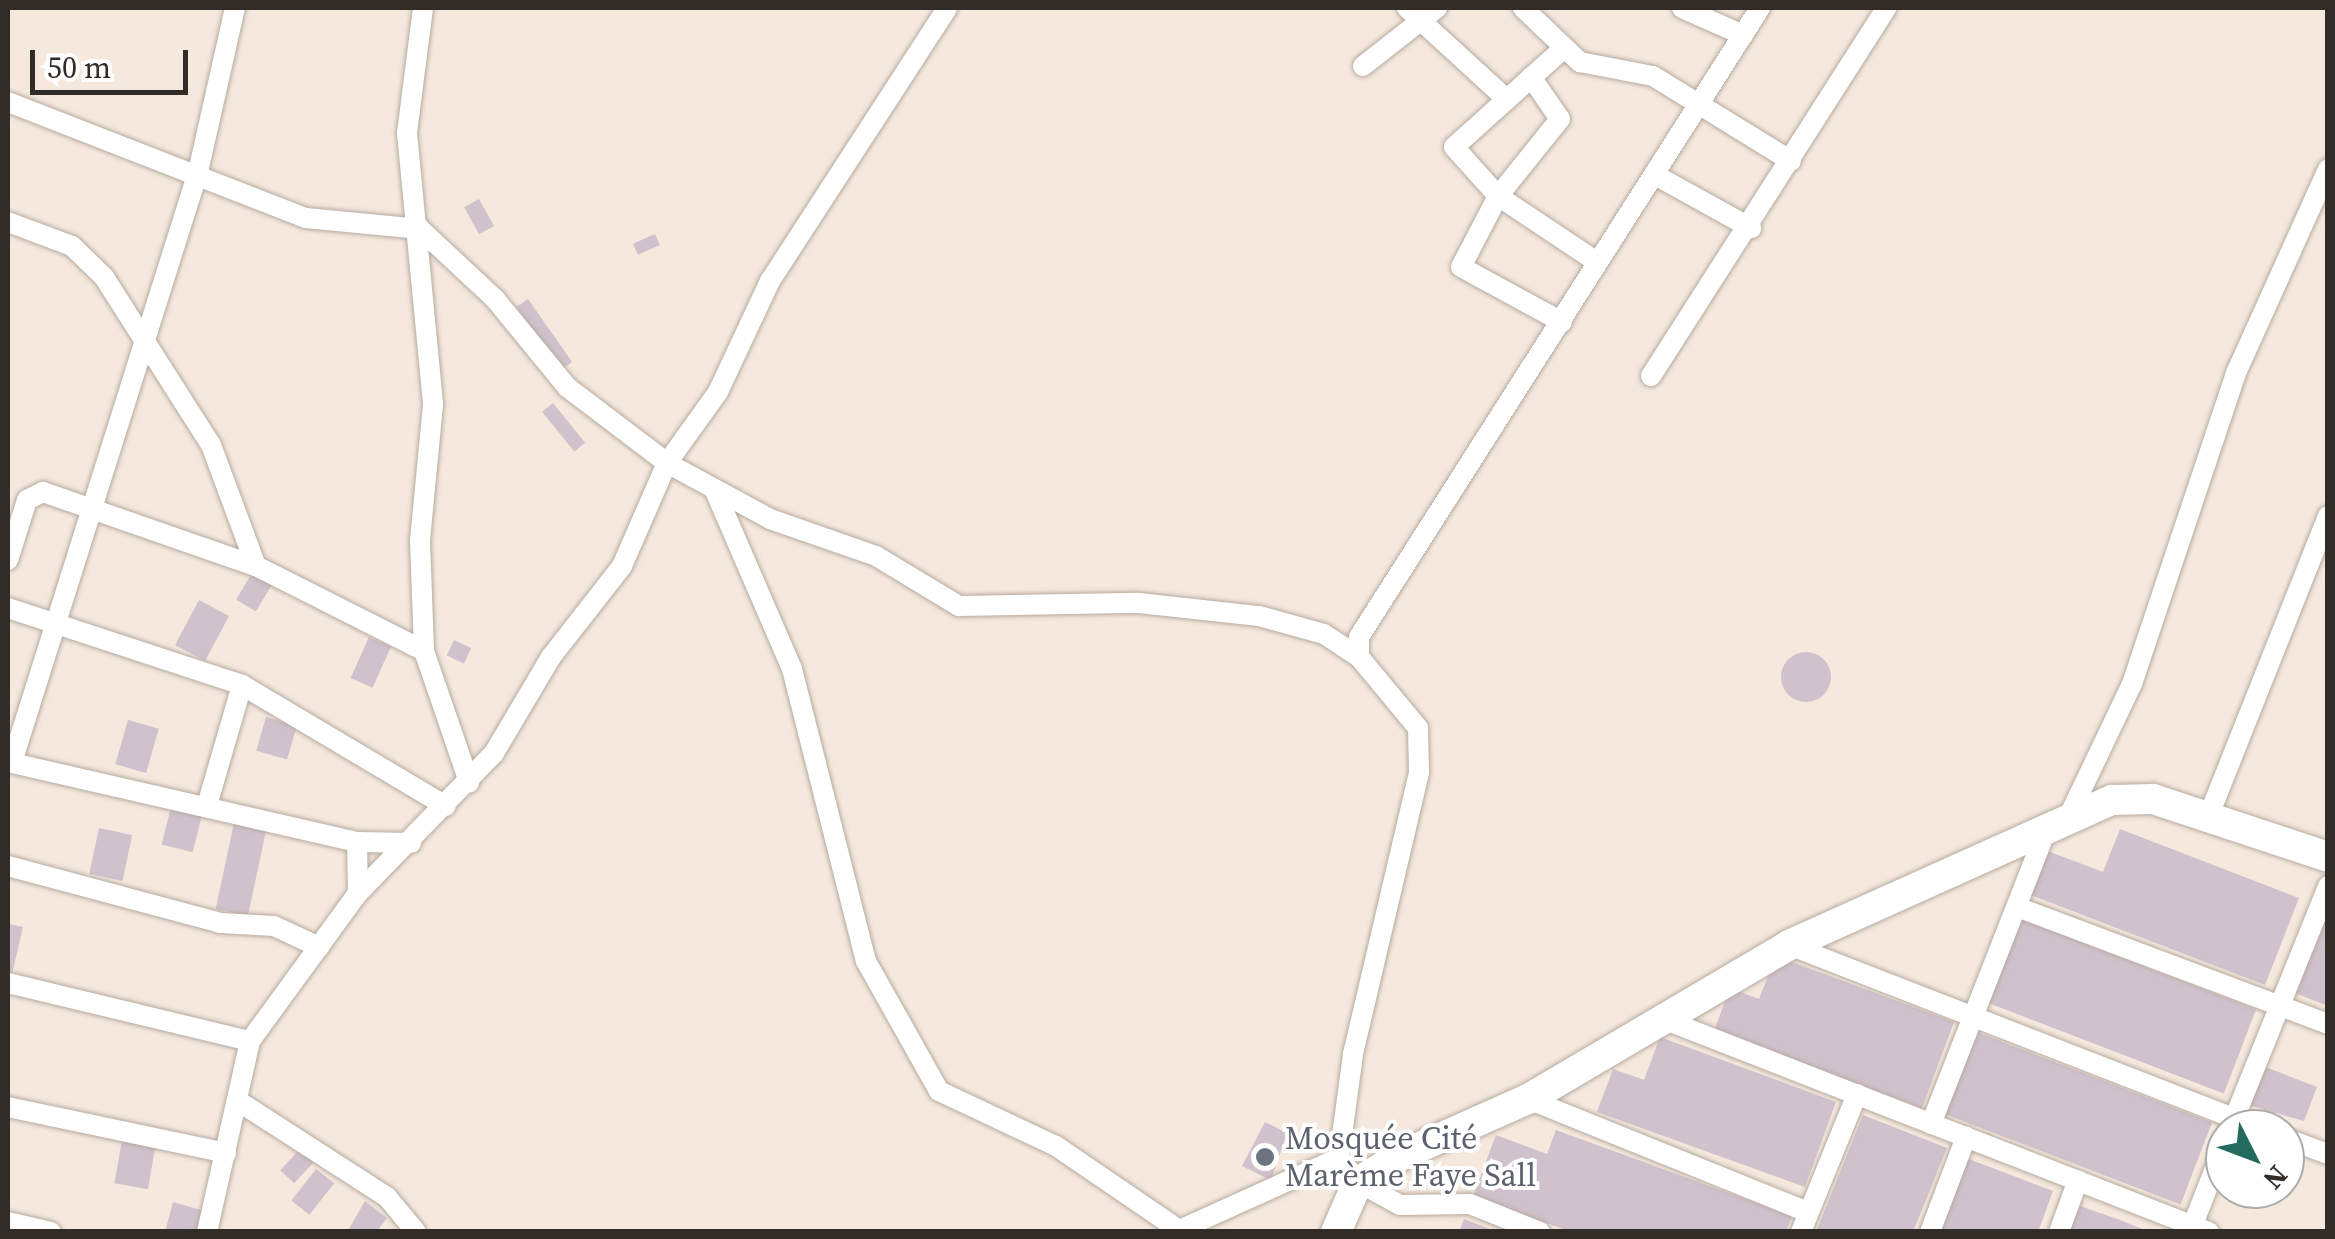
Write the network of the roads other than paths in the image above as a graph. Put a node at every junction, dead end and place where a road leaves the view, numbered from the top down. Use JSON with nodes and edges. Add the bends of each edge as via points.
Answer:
{"nodes":[{"id":1,"x":235,"y":8,"type":"edge"},
{"id":2,"x":423,"y":8,"type":"edge"},
{"id":3,"x":947,"y":8,"type":"edge"},
{"id":4,"x":1523,"y":8,"type":"edge"},
{"id":5,"x":1682,"y":8,"type":"edge"},
{"id":6,"x":1760,"y":8,"type":"edge"},
{"id":7,"x":1886,"y":8,"type":"edge"},
{"id":8,"x":1422,"y":12,"type":"edge"},
{"id":9,"x":1743,"y":35,"type":"junction"},
{"id":10,"x":1564,"y":48,"type":"junction"},
{"id":11,"x":1362,"y":66,"type":"dead end"},
{"id":12,"x":1531,"y":77,"type":"junction"},
{"id":13,"x":1504,"y":97,"type":"junction"},
{"id":14,"x":8,"y":102,"type":"edge"},
{"id":15,"x":1700,"y":102,"type":"junction"},
{"id":16,"x":1791,"y":161,"type":"junction"},
{"id":17,"x":2328,"y":169,"type":"edge"},
{"id":18,"x":198,"y":172,"type":"junction"},
{"id":19,"x":1655,"y":175,"type":"junction"},
{"id":20,"x":1498,"y":196,"type":"junction"},
{"id":21,"x":8,"y":222,"type":"edge"},
{"id":22,"x":1751,"y":228,"type":"junction"},
{"id":23,"x":420,"y":229,"type":"junction"},
{"id":24,"x":1597,"y":262,"type":"junction"},
{"id":25,"x":1562,"y":322,"type":"junction"},
{"id":26,"x":144,"y":344,"type":"junction"},
{"id":27,"x":1651,"y":376,"type":"dead end"},
{"id":28,"x":667,"y":463,"type":"junction"},
{"id":29,"x":715,"y":491,"type":"junction"},
{"id":30,"x":92,"y":509,"type":"junction"},
{"id":31,"x":2328,"y":516,"type":"edge"},
{"id":32,"x":8,"y":560,"type":"edge"},
{"id":33,"x":256,"y":566,"type":"junction"},
{"id":34,"x":8,"y":608,"type":"edge"},
{"id":35,"x":54,"y":626,"type":"junction"},
{"id":36,"x":424,"y":650,"type":"junction"},
{"id":37,"x":1359,"y":656,"type":"junction"},
{"id":38,"x":242,"y":685,"type":"junction"},
{"id":39,"x":10,"y":761,"type":"edge"},
{"id":40,"x":469,"y":782,"type":"junction"},
{"id":41,"x":208,"y":802,"type":"junction"},
{"id":42,"x":446,"y":806,"type":"junction"},
{"id":43,"x":2209,"y":814,"type":"junction"},
{"id":44,"x":2056,"y":825,"type":"junction"},
{"id":45,"x":357,"y":842,"type":"junction"},
{"id":46,"x":411,"y":844,"type":"junction"},
{"id":47,"x":2328,"y":858,"type":"edge"},
{"id":48,"x":8,"y":866,"type":"edge"},
{"id":49,"x":2328,"y":886,"type":"edge"},
{"id":50,"x":358,"y":893,"type":"junction"},
{"id":51,"x":2017,"y":908,"type":"junction"},
{"id":52,"x":1789,"y":945,"type":"junction"},
{"id":53,"x":319,"y":948,"type":"junction"},
{"id":54,"x":8,"y":983,"type":"edge"},
{"id":55,"x":2280,"y":1005,"type":"junction"},
{"id":56,"x":1974,"y":1017,"type":"junction"},
{"id":57,"x":1663,"y":1019,"type":"junction"},
{"id":58,"x":2328,"y":1024,"type":"edge"},
{"id":59,"x":250,"y":1041,"type":"junction"},
{"id":60,"x":1856,"y":1094,"type":"junction"},
{"id":61,"x":1528,"y":1098,"type":"junction"},
{"id":62,"x":238,"y":1101,"type":"junction"},
{"id":63,"x":8,"y":1107,"type":"edge"},
{"id":64,"x":2239,"y":1109,"type":"edge"},
{"id":65,"x":2205,"y":1112,"type":"edge"},
{"id":66,"x":1932,"y":1124,"type":"junction"},
{"id":67,"x":1966,"y":1137,"type":"junction"},
{"id":68,"x":226,"y":1152,"type":"junction"},
{"id":69,"x":1349,"y":1170,"type":"junction"},
{"id":70,"x":2078,"y":1180,"type":"junction"},
{"id":71,"x":2205,"y":1204,"type":"edge"},
{"id":72,"x":8,"y":1222,"type":"edge"},
{"id":73,"x":1805,"y":1222,"type":"edge"},
{"id":74,"x":212,"y":1229,"type":"edge"},
{"id":75,"x":2197,"y":1229,"type":"edge"},
{"id":76,"x":1177,"y":1231,"type":"edge"},
{"id":77,"x":51,"y":1232,"type":"edge"},
{"id":78,"x":416,"y":1232,"type":"edge"},
{"id":79,"x":1336,"y":1232,"type":"edge"},
{"id":80,"x":1540,"y":1232,"type":"edge"},
{"id":81,"x":1930,"y":1232,"type":"edge"},
{"id":82,"x":2059,"y":1232,"type":"edge"}],
"edges":[{"from":1,"to":18,"type":"street"},
{"from":2,"to":23,"type":"street","via":[[407,133]]},
{"from":3,"to":28,"type":"street","via":[[899,72],[770,282],[718,392]]},
{"from":4,"to":10,"type":"street"},
{"from":5,"to":9,"type":"street"},
{"from":6,"to":9,"type":"street"},
{"from":7,"to":16,"type":"street"},
{"from":8,"to":11,"type":"street"},
{"from":8,"to":13,"type":"street"},
{"from":9,"to":15,"type":"street"},
{"from":10,"to":12,"type":"street"},
{"from":10,"to":15,"type":"street"},
{"from":12,"to":13,"type":"street"},
{"from":12,"to":20,"type":"street","via":[[1560,118]]},
{"from":13,"to":20,"type":"street","via":[[1454,147]]},
{"from":14,"to":18,"type":"street"},
{"from":15,"to":16,"type":"street"},
{"from":15,"to":19,"type":"street"},
{"from":16,"to":22,"type":"street"},
{"from":17,"to":44,"type":"street","via":[[2236,373],[2132,684]]},
{"from":18,"to":23,"type":"street","via":[[306,218]]},
{"from":18,"to":26,"type":"street"},
{"from":19,"to":22,"type":"street"},
{"from":19,"to":24,"type":"street"},
{"from":20,"to":24,"type":"street"},
{"from":20,"to":25,"type":"street","via":[[1461,267]]},
{"from":21,"to":26,"type":"street","via":[[88,260]]},
{"from":22,"to":27,"type":"street"},
{"from":23,"to":28,"type":"street","via":[[567,387]]},
{"from":23,"to":36,"type":"street","via":[[433,405],[420,541]]},
{"from":24,"to":25,"type":"street"},
{"from":25,"to":37,"type":"street","via":[[1362,627]]},
{"from":26,"to":30,"type":"street"},
{"from":26,"to":33,"type":"street","via":[[210,445]]},
{"from":28,"to":29,"type":"street"},
{"from":28,"to":40,"type":"street","via":[[622,566]]},
{"from":29,"to":37,"type":"street","via":[[876,556],[977,610],[1139,603],[1258,616],[1324,634]]},
{"from":29,"to":76,"type":"street","via":[[792,669],[866,961],[939,1092],[1056,1146]]},
{"from":30,"to":32,"type":"street","via":[[42,492],[27,500]]},
{"from":30,"to":33,"type":"street"},
{"from":30,"to":35,"type":"street"},
{"from":31,"to":43,"type":"street"},
{"from":33,"to":36,"type":"street"},
{"from":34,"to":35,"type":"street"},
{"from":35,"to":38,"type":"street"},
{"from":35,"to":39,"type":"street"},
{"from":36,"to":40,"type":"street"},
{"from":37,"to":69,"type":"street","via":[[1412,716],[1419,772],[1353,1054]]},
{"from":38,"to":41,"type":"street"},
{"from":38,"to":42,"type":"street"},
{"from":39,"to":41,"type":"street"},
{"from":40,"to":42,"type":"street"},
{"from":41,"to":45,"type":"street"},
{"from":42,"to":46,"type":"street"},
{"from":43,"to":44,"type":"street","via":[[2152,799],[2112,800]]},
{"from":43,"to":47,"type":"street"},
{"from":44,"to":51,"type":"street"},
{"from":44,"to":52,"type":"street"},
{"from":45,"to":46,"type":"street"},
{"from":45,"to":50,"type":"street"},
{"from":46,"to":50,"type":"street"},
{"from":48,"to":53,"type":"street","via":[[220,923],[274,926]]},
{"from":49,"to":55,"type":"street"},
{"from":50,"to":53,"type":"street"},
{"from":51,"to":55,"type":"street"},
{"from":51,"to":56,"type":"street"},
{"from":52,"to":56,"type":"street"},
{"from":52,"to":57,"type":"street"},
{"from":53,"to":59,"type":"street"},
{"from":54,"to":59,"type":"street"},
{"from":55,"to":58,"type":"street"},
{"from":55,"to":64,"type":"street"},
{"from":56,"to":65,"type":"street"},
{"from":56,"to":66,"type":"street"},
{"from":57,"to":60,"type":"street"},
{"from":57,"to":61,"type":"street"},
{"from":59,"to":62,"type":"street"},
{"from":60,"to":66,"type":"street"},
{"from":60,"to":73,"type":"street"},
{"from":61,"to":69,"type":"street"},
{"from":61,"to":73,"type":"street"},
{"from":62,"to":68,"type":"street"},
{"from":62,"to":78,"type":"street","via":[[387,1198]]},
{"from":63,"to":68,"type":"street"},
{"from":66,"to":67,"type":"street"},
{"from":67,"to":70,"type":"street"},
{"from":67,"to":81,"type":"street"},
{"from":68,"to":74,"type":"street"},
{"from":69,"to":76,"type":"street"},
{"from":69,"to":79,"type":"street"},
{"from":69,"to":80,"type":"street","via":[[1400,1206],[1470,1204]]},
{"from":70,"to":75,"type":"street"},
{"from":70,"to":82,"type":"street"},
{"from":71,"to":75,"type":"street"},
{"from":72,"to":77,"type":"street"}]}
